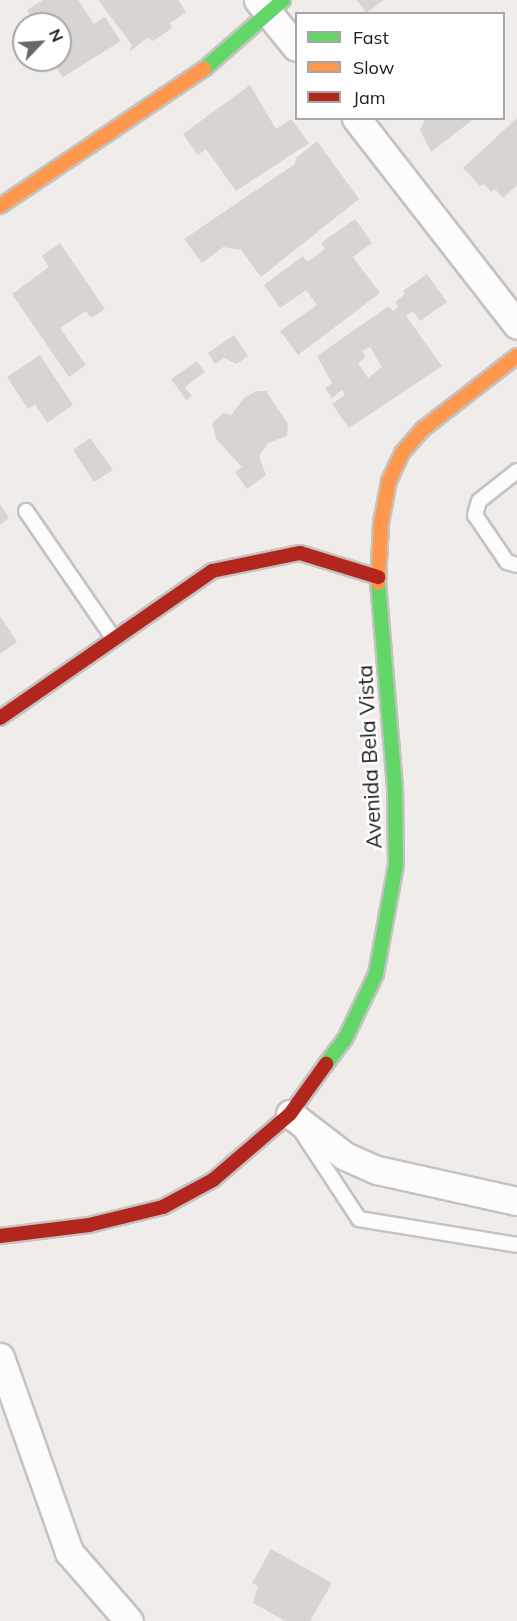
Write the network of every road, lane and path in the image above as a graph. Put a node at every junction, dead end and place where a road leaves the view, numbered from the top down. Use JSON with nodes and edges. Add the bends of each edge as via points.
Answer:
{"nodes":[{"id":1,"x":269,"y":4,"type":"edge"},
{"id":2,"x":295,"y":44,"type":"edge"},
{"id":3,"x":358,"y":120,"type":"edge"},
{"id":4,"x":0,"y":206,"type":"edge"},
{"id":5,"x":517,"y":325,"type":"edge"},
{"id":6,"x":517,"y":356,"type":"edge"},
{"id":7,"x":517,"y":471,"type":"edge"},
{"id":8,"x":26,"y":511,"type":"dead end"},
{"id":9,"x":517,"y":565,"type":"edge"},
{"id":10,"x":378,"y":577,"type":"junction"},
{"id":11,"x":114,"y":639,"type":"junction"},
{"id":12,"x":0,"y":718,"type":"edge"},
{"id":13,"x":290,"y":1114,"type":"junction"},
{"id":14,"x":517,"y":1201,"type":"edge"},
{"id":15,"x":0,"y":1236,"type":"edge"},
{"id":16,"x":517,"y":1245,"type":"edge"},
{"id":17,"x":0,"y":1357,"type":"edge"},
{"id":18,"x":129,"y":1621,"type":"edge"}],
"edges":[{"from":1,"to":2,"type":"street"},
{"from":1,"to":4,"type":"street","via":[[202,70]]},
{"from":3,"to":5,"type":"street"},
{"from":6,"to":10,"type":"street","name":"Avenida Bela Vista","via":[[423,429],[402,453],[389,481],[381,522]]},
{"from":7,"to":9,"type":"lane","via":[[479,501],[475,515],[507,562]]},
{"from":8,"to":11,"type":"lane"},
{"from":10,"to":11,"type":"street","via":[[300,553],[257,558],[212,571]]},
{"from":10,"to":13,"type":"street","name":"Avenida Bela Vista","via":[[395,788],[396,864],[387,929],[376,974],[345,1040]]},
{"from":11,"to":12,"type":"street"},
{"from":13,"to":14,"type":"street","via":[[345,1156],[377,1170]]},
{"from":13,"to":15,"type":"street","name":"Avenida Bela Vista","via":[[213,1180],[164,1207],[89,1225]]},
{"from":13,"to":16,"type":"lane","via":[[359,1219]]},
{"from":17,"to":18,"type":"street","via":[[69,1552]]}]}
